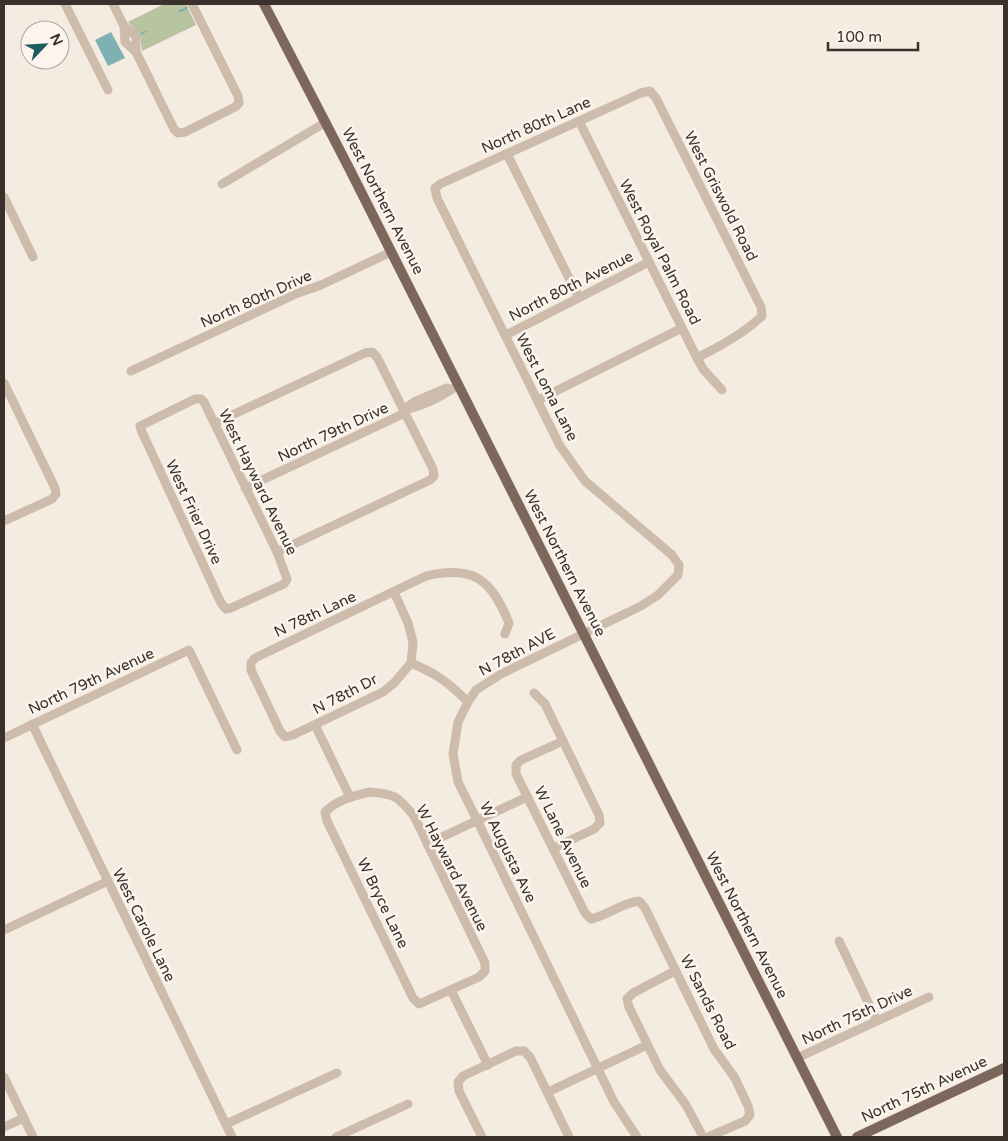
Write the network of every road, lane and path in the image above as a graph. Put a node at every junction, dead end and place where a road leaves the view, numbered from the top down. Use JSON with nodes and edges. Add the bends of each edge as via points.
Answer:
{"nodes":[{"id":1,"x":65,"y":4,"type":"edge"},
{"id":2,"x":113,"y":4,"type":"edge"},
{"id":3,"x":192,"y":4,"type":"edge"},
{"id":4,"x":264,"y":4,"type":"edge"},
{"id":5,"x":108,"y":90,"type":"dead end"},
{"id":6,"x":650,"y":90,"type":"joint"},
{"id":7,"x":579,"y":121,"type":"junction"},
{"id":8,"x":326,"y":122,"type":"junction"},
{"id":9,"x":507,"y":154,"type":"junction"},
{"id":10,"x":222,"y":184,"type":"dead end"},
{"id":11,"x":435,"y":188,"type":"joint"},
{"id":12,"x":4,"y":196,"type":"edge"},
{"id":13,"x":392,"y":252,"type":"junction"},
{"id":14,"x":33,"y":257,"type":"dead end"},
{"id":15,"x":649,"y":262,"type":"junction"},
{"id":16,"x":579,"y":298,"type":"junction"},
{"id":17,"x":682,"y":328,"type":"junction"},
{"id":18,"x":506,"y":335,"type":"junction"},
{"id":19,"x":697,"y":358,"type":"junction"},
{"id":20,"x":131,"y":371,"type":"dead end"},
{"id":21,"x":4,"y":383,"type":"edge"},
{"id":22,"x":458,"y":385,"type":"junction"},
{"id":23,"x":722,"y":390,"type":"dead end"},
{"id":24,"x":538,"y":400,"type":"junction"},
{"id":25,"x":404,"y":412,"type":"junction"},
{"id":26,"x":214,"y":423,"type":"junction"},
{"id":27,"x":140,"y":426,"type":"joint"},
{"id":28,"x":246,"y":488,"type":"junction"},
{"id":29,"x":4,"y":521,"type":"edge"},
{"id":30,"x":277,"y":552,"type":"junction"},
{"id":31,"x":287,"y":578,"type":"joint"},
{"id":32,"x":394,"y":592,"type":"junction"},
{"id":33,"x":584,"y":633,"type":"junction"},
{"id":34,"x":505,"y":634,"type":"dead end"},
{"id":35,"x":410,"y":663,"type":"junction"},
{"id":36,"x":534,"y":693,"type":"dead end"},
{"id":37,"x":468,"y":702,"type":"junction"},
{"id":38,"x":32,"y":724,"type":"junction"},
{"id":39,"x":315,"y":725,"type":"junction"},
{"id":40,"x":285,"y":737,"type":"joint"},
{"id":41,"x":4,"y":738,"type":"edge"},
{"id":42,"x":563,"y":741,"type":"junction"},
{"id":43,"x":237,"y":750,"type":"dead end"},
{"id":44,"x":350,"y":797,"type":"junction"},
{"id":45,"x":527,"y":797,"type":"junction"},
{"id":46,"x":325,"y":812,"type":"joint"},
{"id":47,"x":477,"y":820,"type":"junction"},
{"id":48,"x":427,"y":844,"type":"junction"},
{"id":49,"x":554,"y":848,"type":"junction"},
{"id":50,"x":108,"y":881,"type":"junction"},
{"id":51,"x":639,"y":901,"type":"joint"},
{"id":52,"x":4,"y":930,"type":"edge"},
{"id":53,"x":839,"y":941,"type":"dead end"},
{"id":54,"x":676,"y":971,"type":"junction"},
{"id":55,"x":451,"y":990,"type":"junction"},
{"id":56,"x":929,"y":997,"type":"dead end"},
{"id":57,"x":877,"y":1021,"type":"junction"},
{"id":58,"x":647,"y":1045,"type":"junction"},
{"id":59,"x":797,"y":1058,"type":"junction"},
{"id":60,"x":488,"y":1066,"type":"junction"},
{"id":61,"x":1004,"y":1068,"type":"edge"},
{"id":62,"x":598,"y":1070,"type":"junction"},
{"id":63,"x":338,"y":1073,"type":"dead end"},
{"id":64,"x":4,"y":1077,"type":"edge"},
{"id":65,"x":548,"y":1092,"type":"junction"},
{"id":66,"x":408,"y":1104,"type":"dead end"},
{"id":67,"x":24,"y":1118,"type":"junction"},
{"id":68,"x":226,"y":1124,"type":"junction"},
{"id":69,"x":4,"y":1127,"type":"edge"},
{"id":70,"x":33,"y":1137,"type":"edge"},
{"id":71,"x":232,"y":1137,"type":"edge"},
{"id":72,"x":336,"y":1137,"type":"edge"},
{"id":73,"x":482,"y":1137,"type":"edge"},
{"id":74,"x":569,"y":1137,"type":"edge"},
{"id":75,"x":637,"y":1137,"type":"edge"},
{"id":76,"x":703,"y":1137,"type":"edge"},
{"id":77,"x":708,"y":1137,"type":"edge"},
{"id":78,"x":836,"y":1137,"type":"edge"},
{"id":79,"x":857,"y":1137,"type":"edge"}],
"edges":[{"from":1,"to":5,"type":"street"},
{"from":2,"to":3,"type":"street","via":[[124,26],[136,36],[136,52],[178,133],[239,103]]},
{"from":4,"to":8,"type":"main road","name":"West Northern Avenue"},
{"from":6,"to":7,"type":"street","name":"North 80th Lane"},
{"from":6,"to":19,"type":"street","name":"West Griswold Road","via":[[761,308],[762,316],[731,340]]},
{"from":7,"to":9,"type":"street","name":"North 80th Lane"},
{"from":7,"to":15,"type":"street","name":"West Royal Palm Road"},
{"from":8,"to":10,"type":"street"},
{"from":8,"to":13,"type":"main road","name":"West Northern Avenue"},
{"from":9,"to":11,"type":"street","name":"North 80th Lane"},
{"from":9,"to":16,"type":"street"},
{"from":11,"to":18,"type":"street","name":"West Loma Lane","via":[[437,198]]},
{"from":12,"to":14,"type":"street"},
{"from":13,"to":20,"type":"street","name":"North 80th Drive"},
{"from":13,"to":22,"type":"main road","name":"West Northern Avenue"},
{"from":15,"to":16,"type":"street","name":"North 80th Avenue"},
{"from":15,"to":17,"type":"street","name":"West Royal Palm Road"},
{"from":16,"to":18,"type":"street","name":"North 80th Avenue"},
{"from":17,"to":19,"type":"street","name":"West Royal Palm Road"},
{"from":17,"to":24,"type":"street"},
{"from":18,"to":24,"type":"street","name":"West Loma Lane"},
{"from":19,"to":23,"type":"street","name":"West Royal Palm Road"},
{"from":21,"to":29,"type":"street","via":[[56,494],[52,499]]},
{"from":22,"to":25,"type":"street","name":"North 79th Drive","via":[[437,391]]},
{"from":22,"to":33,"type":"main road","name":"West Northern Avenue"},
{"from":24,"to":33,"type":"street","name":"West Loma Lane","via":[[560,446],[585,482],[672,555],[679,566],[678,576],[658,595]]},
{"from":25,"to":26,"type":"street","via":[[372,352]]},
{"from":25,"to":28,"type":"street","name":"North 79th Drive"},
{"from":25,"to":30,"type":"street","via":[[434,476]]},
{"from":26,"to":27,"type":"street","name":"West Hayward Avenue","via":[[201,399]]},
{"from":26,"to":28,"type":"street","name":"West Hayward Avenue"},
{"from":27,"to":31,"type":"street","name":"West Frier Drive","via":[[226,609],[284,584]]},
{"from":28,"to":30,"type":"street","name":"West Hayward Avenue"},
{"from":30,"to":31,"type":"street","name":"West Hayward Avenue"},
{"from":32,"to":34,"type":"street","via":[[426,576],[446,571],[466,572],[486,583],[501,604],[508,624]]},
{"from":32,"to":35,"type":"street","via":[[408,623],[412,642]]},
{"from":32,"to":40,"type":"street","name":"N 78th Lane","via":[[255,658],[251,663],[251,670]]},
{"from":33,"to":37,"type":"street","name":"N 78th AVE","via":[[501,674],[476,690]]},
{"from":33,"to":59,"type":"main road","name":"West Northern Avenue"},
{"from":35,"to":37,"type":"street","via":[[450,683]]},
{"from":35,"to":39,"type":"street","name":"N 78th Dr","via":[[383,692]]},
{"from":36,"to":42,"type":"street","via":[[545,704]]},
{"from":37,"to":47,"type":"street","name":"W Augusta Ave","via":[[458,722],[453,754],[458,782]]},
{"from":38,"to":41,"type":"street","name":"North 79th Avenue"},
{"from":38,"to":43,"type":"street","name":"North 79th Avenue","via":[[189,650]]},
{"from":38,"to":50,"type":"street","name":"West Carole Lane"},
{"from":39,"to":40,"type":"street","name":"N 78th Dr"},
{"from":39,"to":44,"type":"street"},
{"from":42,"to":45,"type":"street","name":"W Lane Avenue","via":[[516,766],[516,774]]},
{"from":42,"to":49,"type":"street","via":[[600,823]]},
{"from":44,"to":46,"type":"street","name":"W Hayward Avenue","via":[[330,806]]},
{"from":44,"to":48,"type":"street","name":"W Hayward Avenue","via":[[370,792],[399,798],[414,816]]},
{"from":45,"to":47,"type":"street"},
{"from":45,"to":49,"type":"street","name":"W Lane Avenue"},
{"from":46,"to":55,"type":"street","name":"W Bryce Lane","via":[[414,998],[419,1004]]},
{"from":47,"to":48,"type":"street"},
{"from":47,"to":62,"type":"street","name":"W Augusta Ave"},
{"from":48,"to":55,"type":"street","name":"W Hayward Avenue","via":[[484,963],[485,971],[479,977]]},
{"from":49,"to":51,"type":"street","name":"W Lane Avenue","via":[[585,913],[591,919]]},
{"from":50,"to":52,"type":"street"},
{"from":50,"to":68,"type":"street","name":"West Carole Lane"},
{"from":51,"to":54,"type":"street","name":"W Sands Road"},
{"from":53,"to":57,"type":"street"},
{"from":54,"to":58,"type":"street","via":[[627,998]]},
{"from":54,"to":77,"type":"street","name":"W Sands Road","via":[[714,1049],[736,1078],[750,1115],[745,1121]]},
{"from":55,"to":60,"type":"street"},
{"from":56,"to":57,"type":"street","name":"North 75th Drive"},
{"from":57,"to":59,"type":"street","name":"North 75th Drive"},
{"from":58,"to":62,"type":"street"},
{"from":58,"to":76,"type":"street"},
{"from":59,"to":78,"type":"main road","name":"West Northern Avenue"},
{"from":60,"to":65,"type":"street","via":[[516,1051],[524,1051]]},
{"from":60,"to":73,"type":"street","via":[[463,1076],[458,1082],[459,1091]]},
{"from":61,"to":79,"type":"main road","name":"North 75th Avenue"},
{"from":62,"to":65,"type":"street"},
{"from":62,"to":75,"type":"street","name":"W Augusta Ave"},
{"from":63,"to":68,"type":"street"},
{"from":64,"to":67,"type":"street"},
{"from":65,"to":74,"type":"street"},
{"from":66,"to":72,"type":"street"},
{"from":67,"to":69,"type":"street"},
{"from":67,"to":70,"type":"street"},
{"from":68,"to":71,"type":"street","name":"West Carole Lane"}]}
